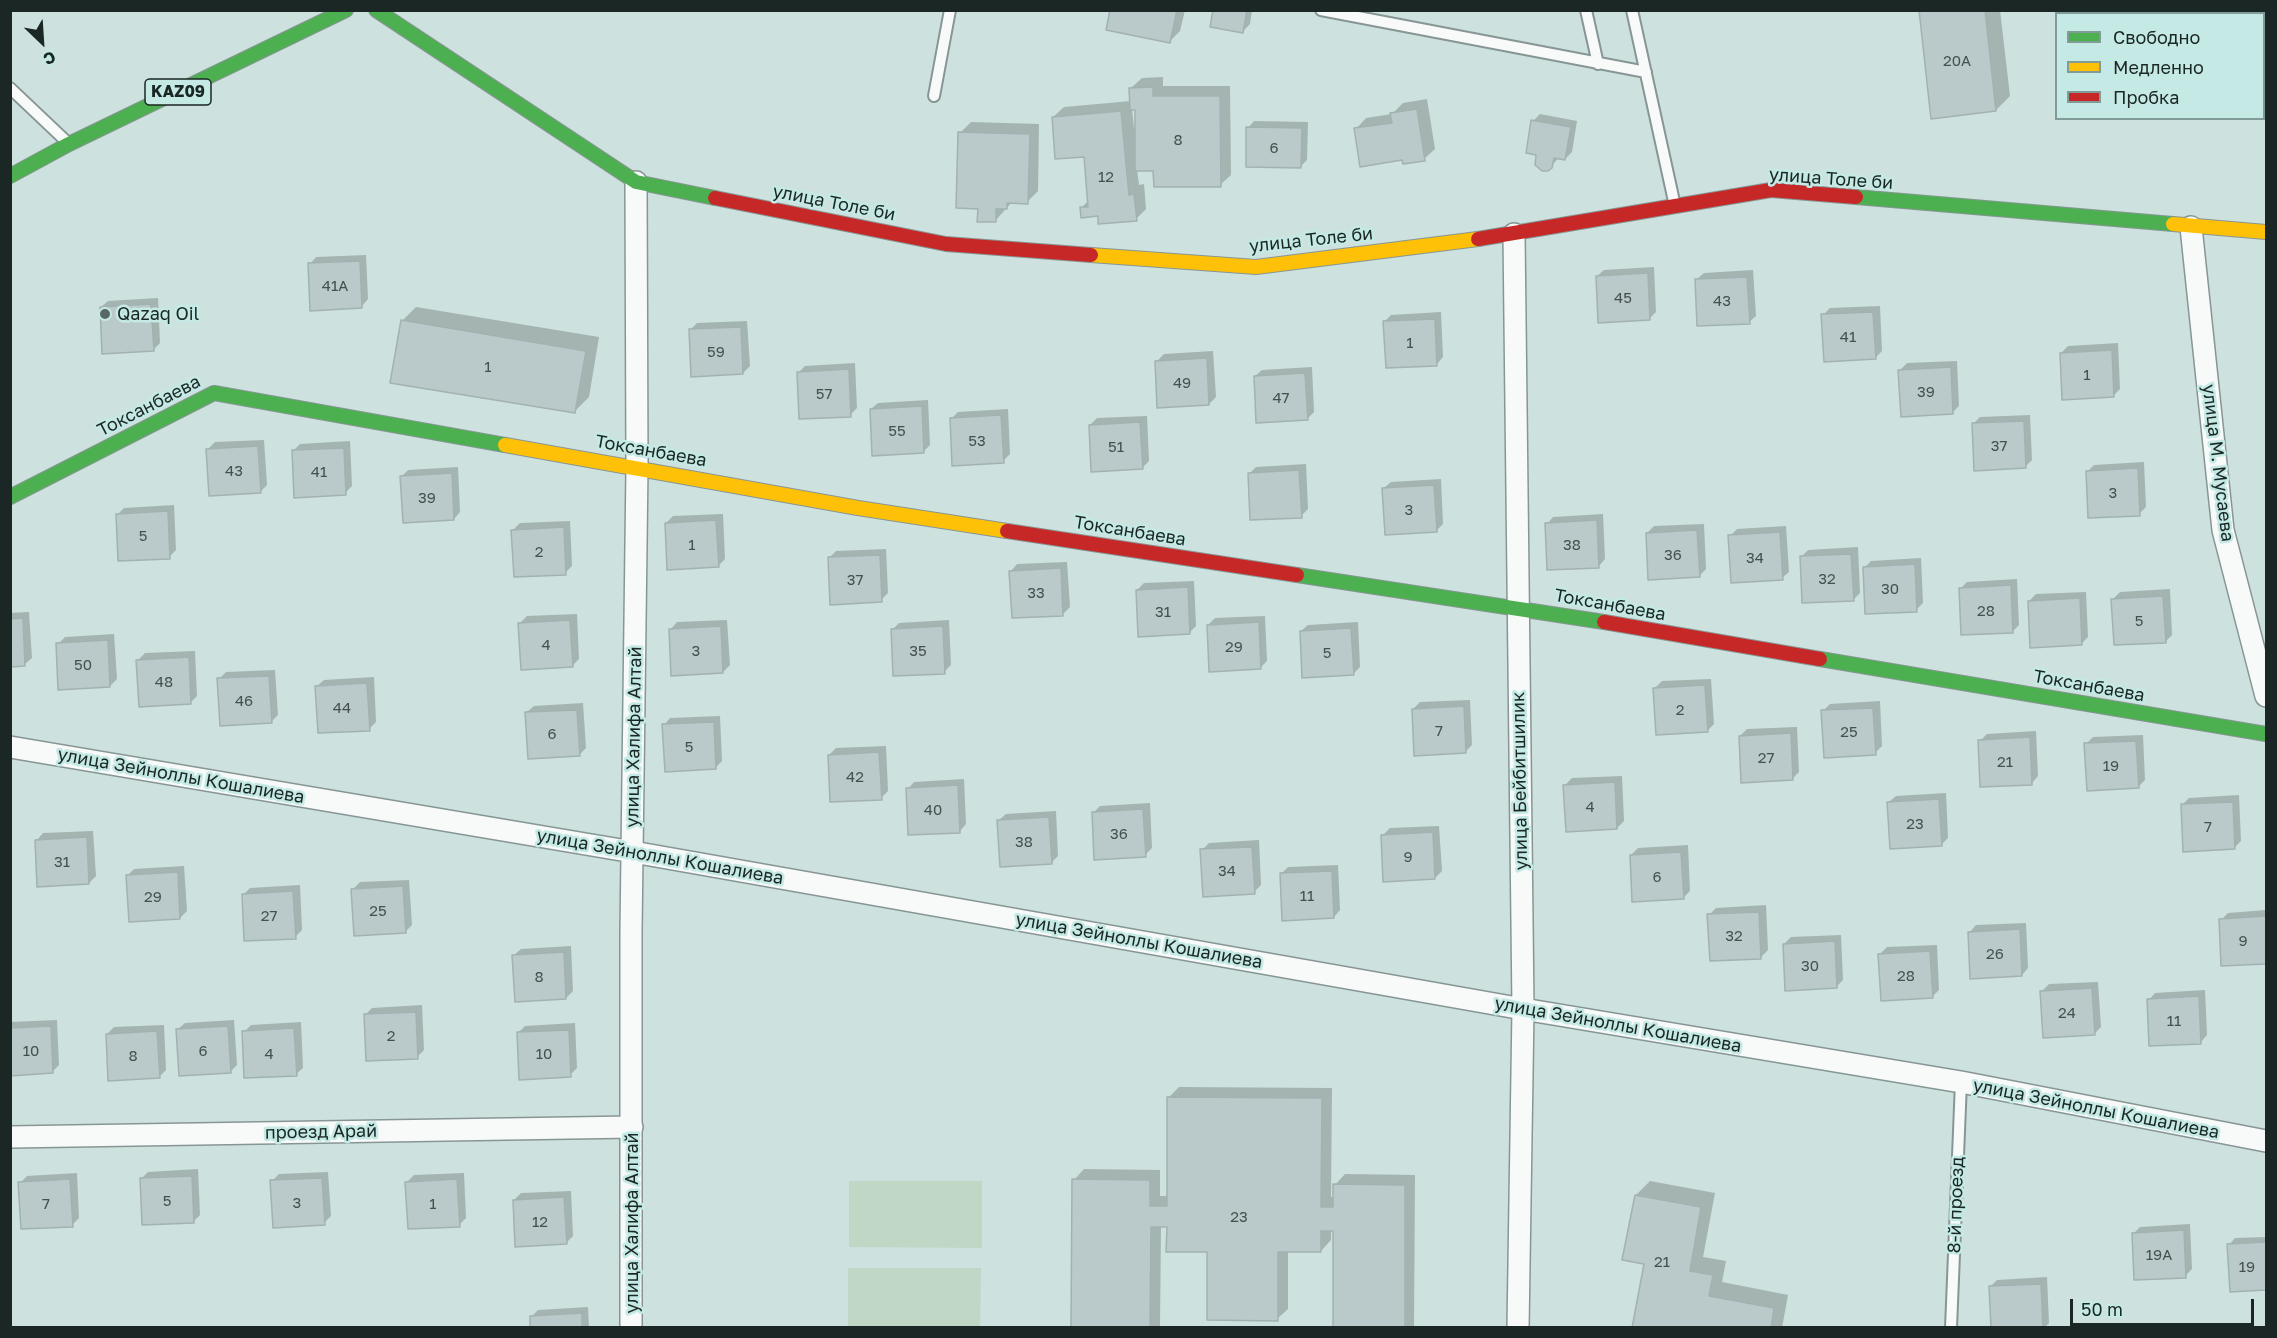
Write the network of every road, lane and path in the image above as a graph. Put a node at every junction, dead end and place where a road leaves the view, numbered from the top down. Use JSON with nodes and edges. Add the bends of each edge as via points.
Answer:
{"nodes":[{"id":1,"x":346,"y":10,"type":"edge"},
{"id":2,"x":376,"y":10,"type":"edge"},
{"id":3,"x":950,"y":10,"type":"edge"},
{"id":4,"x":1321,"y":10,"type":"edge"},
{"id":5,"x":1586,"y":10,"type":"edge"},
{"id":6,"x":1632,"y":10,"type":"edge"},
{"id":7,"x":1598,"y":64,"type":"junction"},
{"id":8,"x":1646,"y":72,"type":"junction"},
{"id":9,"x":10,"y":88,"type":"edge"},
{"id":10,"x":934,"y":96,"type":"dead end"},
{"id":11,"x":69,"y":144,"type":"junction"},
{"id":12,"x":10,"y":176,"type":"edge"},
{"id":13,"x":636,"y":182,"type":"junction"},
{"id":14,"x":1675,"y":206,"type":"junction"},
{"id":15,"x":2191,"y":227,"type":"junction"},
{"id":16,"x":2266,"y":232,"type":"edge"},
{"id":17,"x":1514,"y":234,"type":"junction"},
{"id":18,"x":637,"y":466,"type":"junction"},
{"id":19,"x":10,"y":497,"type":"edge"},
{"id":20,"x":1518,"y":608,"type":"junction"},
{"id":21,"x":2266,"y":696,"type":"edge"},
{"id":22,"x":2266,"y":734,"type":"edge"},
{"id":23,"x":10,"y":747,"type":"edge"},
{"id":24,"x":633,"y":852,"type":"junction"},
{"id":25,"x":1523,"y":1009,"type":"junction"},
{"id":26,"x":1961,"y":1082,"type":"junction"},
{"id":27,"x":632,"y":1127,"type":"junction"},
{"id":28,"x":10,"y":1137,"type":"edge"},
{"id":29,"x":2266,"y":1142,"type":"edge"},
{"id":30,"x":631,"y":1328,"type":"edge"},
{"id":31,"x":1518,"y":1328,"type":"edge"},
{"id":32,"x":1952,"y":1328,"type":"edge"}],
"edges":[{"from":1,"to":11,"type":"main road","number":"KAZ09"},
{"from":2,"to":13,"type":"main road","name":"улица Толе би"},
{"from":3,"to":10,"type":"lane"},
{"from":4,"to":7,"type":"lane"},
{"from":5,"to":7,"type":"lane"},
{"from":6,"to":8,"type":"lane"},
{"from":7,"to":8,"type":"lane"},
{"from":8,"to":14,"type":"lane"},
{"from":9,"to":11,"type":"lane"},
{"from":11,"to":12,"type":"main road","number":"KAZ09"},
{"from":13,"to":17,"type":"main road","name":"улица Толе би","via":[[946,244],[1256,267]]},
{"from":13,"to":18,"type":"street","name":"улица Халифа Алтай"},
{"from":14,"to":15,"type":"main road","name":"улица Толе би","via":[[1771,190]]},
{"from":14,"to":17,"type":"main road","name":"улица Толе би"},
{"from":15,"to":16,"type":"main road","name":"улица Толе би"},
{"from":15,"to":21,"type":"street","name":"улица М. Мусаева","via":[[2223,530]]},
{"from":17,"to":20,"type":"street","name":"улица Бейбитшилик"},
{"from":18,"to":19,"type":"main road","name":"Токсанбаева","via":[[214,393]]},
{"from":18,"to":20,"type":"main road","name":"Токсанбаева","via":[[858,507]]},
{"from":18,"to":24,"type":"street","name":"улица Халифа Алтай"},
{"from":20,"to":22,"type":"main road","name":"Токсанбаева"},
{"from":20,"to":25,"type":"street","name":"улица Бейбитшилик"},
{"from":23,"to":24,"type":"street","name":"улица Зейноллы Кошалиева"},
{"from":24,"to":25,"type":"street","name":"улица Зейноллы Кошалиева"},
{"from":24,"to":27,"type":"street","name":"улица Халифа Алтай"},
{"from":25,"to":26,"type":"street","name":"улица Зейноллы Кошалиева"},
{"from":25,"to":31,"type":"street","name":"улица Бейбитшилик"},
{"from":26,"to":29,"type":"street","name":"улица Зейноллы Кошалиева"},
{"from":26,"to":32,"type":"lane","name":"8-й проезд"},
{"from":27,"to":28,"type":"street","name":"проезд Арай"},
{"from":27,"to":30,"type":"street","name":"улица Халифа Алтай"}]}
